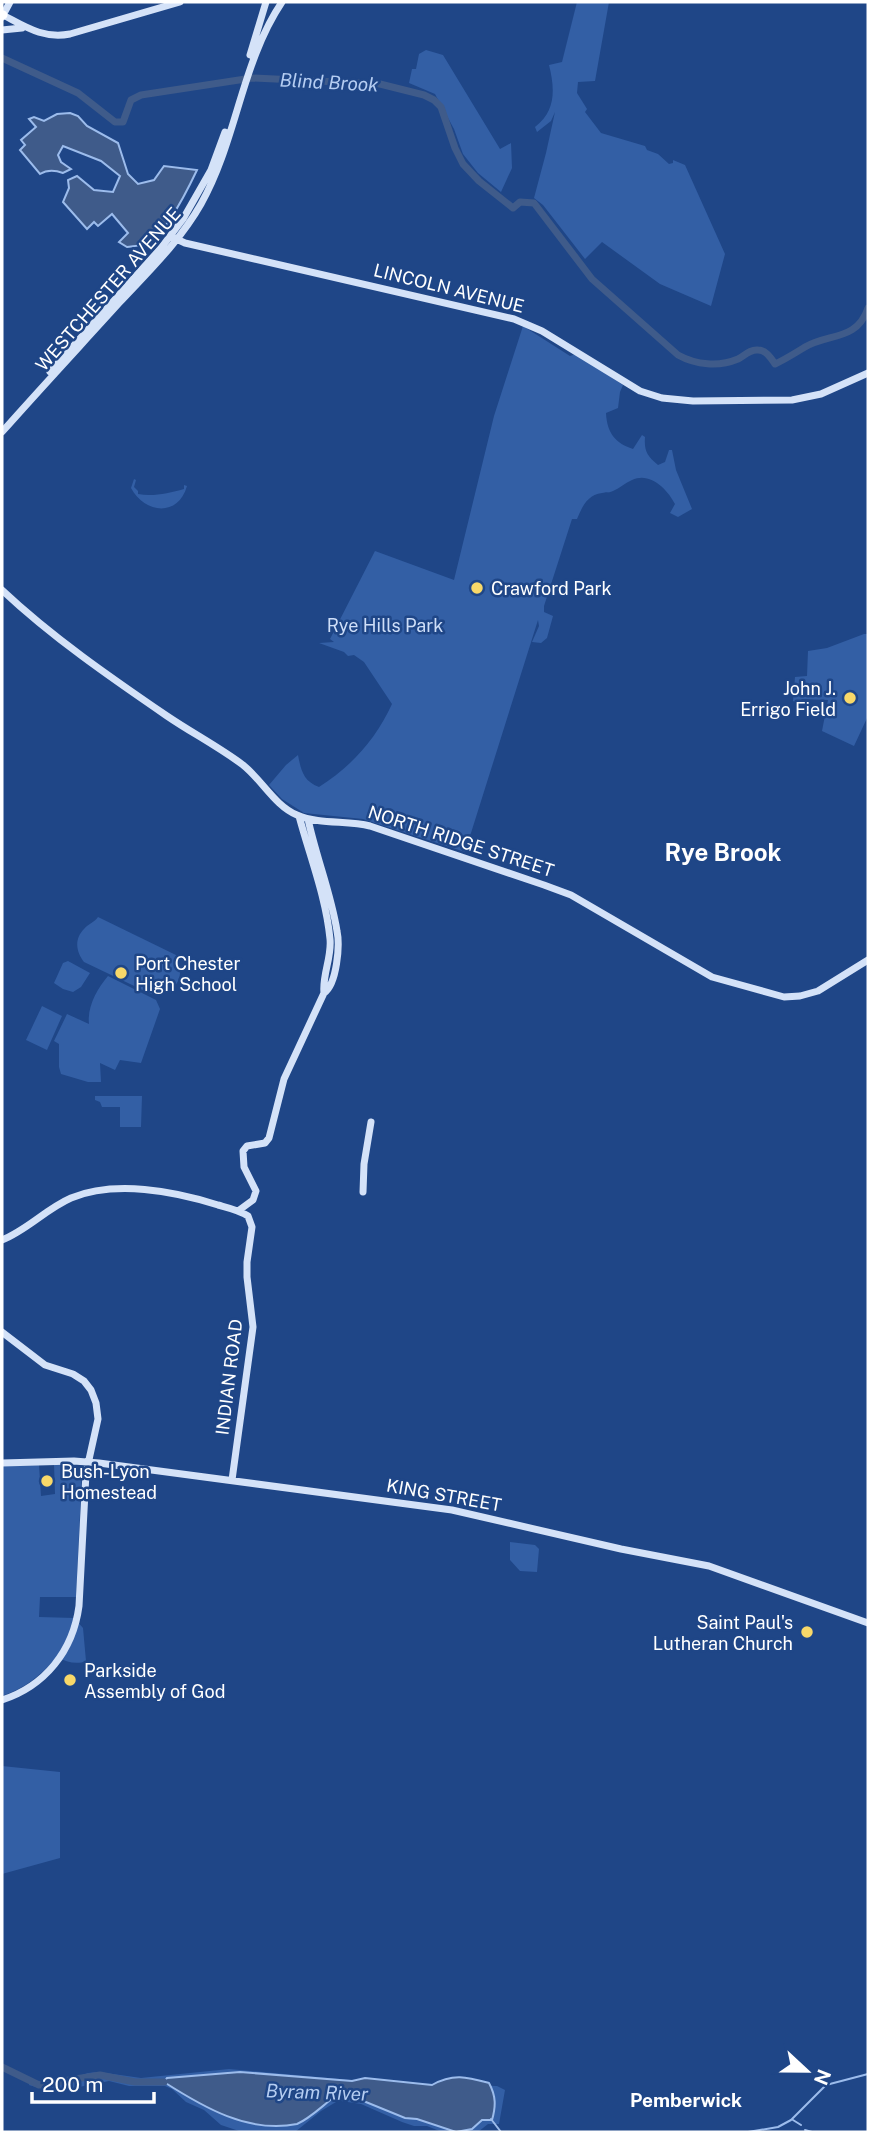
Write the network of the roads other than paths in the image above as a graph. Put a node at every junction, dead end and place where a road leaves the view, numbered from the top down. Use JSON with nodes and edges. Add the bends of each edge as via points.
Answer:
{"nodes":[{"id":1,"x":10,"y":2,"type":"edge"},
{"id":2,"x":180,"y":2,"type":"edge"},
{"id":3,"x":266,"y":2,"type":"edge"},
{"id":4,"x":282,"y":2,"type":"edge"},
{"id":5,"x":2,"y":16,"type":"edge"},
{"id":6,"x":27,"y":29,"type":"junction"},
{"id":7,"x":2,"y":30,"type":"edge"},
{"id":8,"x":247,"y":71,"type":"junction"},
{"id":9,"x":174,"y":237,"type":"junction"},
{"id":10,"x":868,"y":373,"type":"edge"},
{"id":11,"x":2,"y":426,"type":"edge"},
{"id":12,"x":2,"y":432,"type":"edge"},
{"id":13,"x":2,"y":590,"type":"edge"},
{"id":14,"x":299,"y":817,"type":"junction"},
{"id":15,"x":308,"y":819,"type":"junction"},
{"id":16,"x":868,"y":960,"type":"edge"},
{"id":17,"x":324,"y":993,"type":"junction"},
{"id":18,"x":371,"y":1122,"type":"dead end"},
{"id":19,"x":363,"y":1192,"type":"dead end"},
{"id":20,"x":237,"y":1210,"type":"junction"},
{"id":21,"x":2,"y":1240,"type":"edge"},
{"id":22,"x":2,"y":1332,"type":"edge"},
{"id":23,"x":87,"y":1462,"type":"junction"},
{"id":24,"x":2,"y":1463,"type":"edge"},
{"id":25,"x":232,"y":1480,"type":"junction"},
{"id":26,"x":868,"y":1623,"type":"edge"},
{"id":27,"x":2,"y":1700,"type":"edge"}],
"edges":[{"from":1,"to":5,"type":"street"},
{"from":2,"to":6,"type":"street","via":[[70,34],[51,36]]},
{"from":3,"to":8,"type":"street","name":"WESTCHESTER AVENUE"},
{"from":4,"to":8,"type":"street","name":"WESTCHESTER AVENUE"},
{"from":5,"to":6,"type":"street"},
{"from":6,"to":7,"type":"street"},
{"from":8,"to":9,"type":"street","name":"WESTCHESTER AVENUE","via":[[213,180],[199,207]]},
{"from":9,"to":10,"type":"street","name":"LINCOLN AVENUE","via":[[514,319],[651,396],[693,401],[792,400],[821,394]]},
{"from":9,"to":11,"type":"street","name":"WESTCHESTER AVENUE"},
{"from":9,"to":12,"type":"street","name":"WESTCHESTER AVENUE"},
{"from":13,"to":14,"type":"street","name":"NORTH RIDGE STREET","via":[[50,632],[242,764]]},
{"from":14,"to":15,"type":"street","name":"NORTH RIDGE STREET"},
{"from":14,"to":17,"type":"street","via":[[331,942]]},
{"from":15,"to":16,"type":"street","name":"NORTH RIDGE STREET","via":[[370,826],[571,895],[700,971],[757,991],[784,997],[809,995]]},
{"from":15,"to":17,"type":"street","via":[[338,933],[335,967]]},
{"from":17,"to":20,"type":"street","via":[[284,1079],[267,1141],[243,1151],[244,1167],[256,1191],[254,1198]]},
{"from":18,"to":19,"type":"street"},
{"from":20,"to":21,"type":"street","via":[[172,1194],[98,1191],[69,1199]]},
{"from":20,"to":25,"type":"street","name":"INDIAN ROAD","via":[[252,1222],[247,1268],[253,1327]]},
{"from":22,"to":23,"type":"street","via":[[46,1365],[78,1377],[91,1390],[98,1419]]},
{"from":23,"to":24,"type":"street","name":"KING STREET"},
{"from":23,"to":25,"type":"street","name":"KING STREET"},
{"from":23,"to":27,"type":"street","via":[[79,1606],[72,1636],[47,1674]]},
{"from":25,"to":26,"type":"street","name":"KING STREET","via":[[452,1510],[705,1565]]}]}
